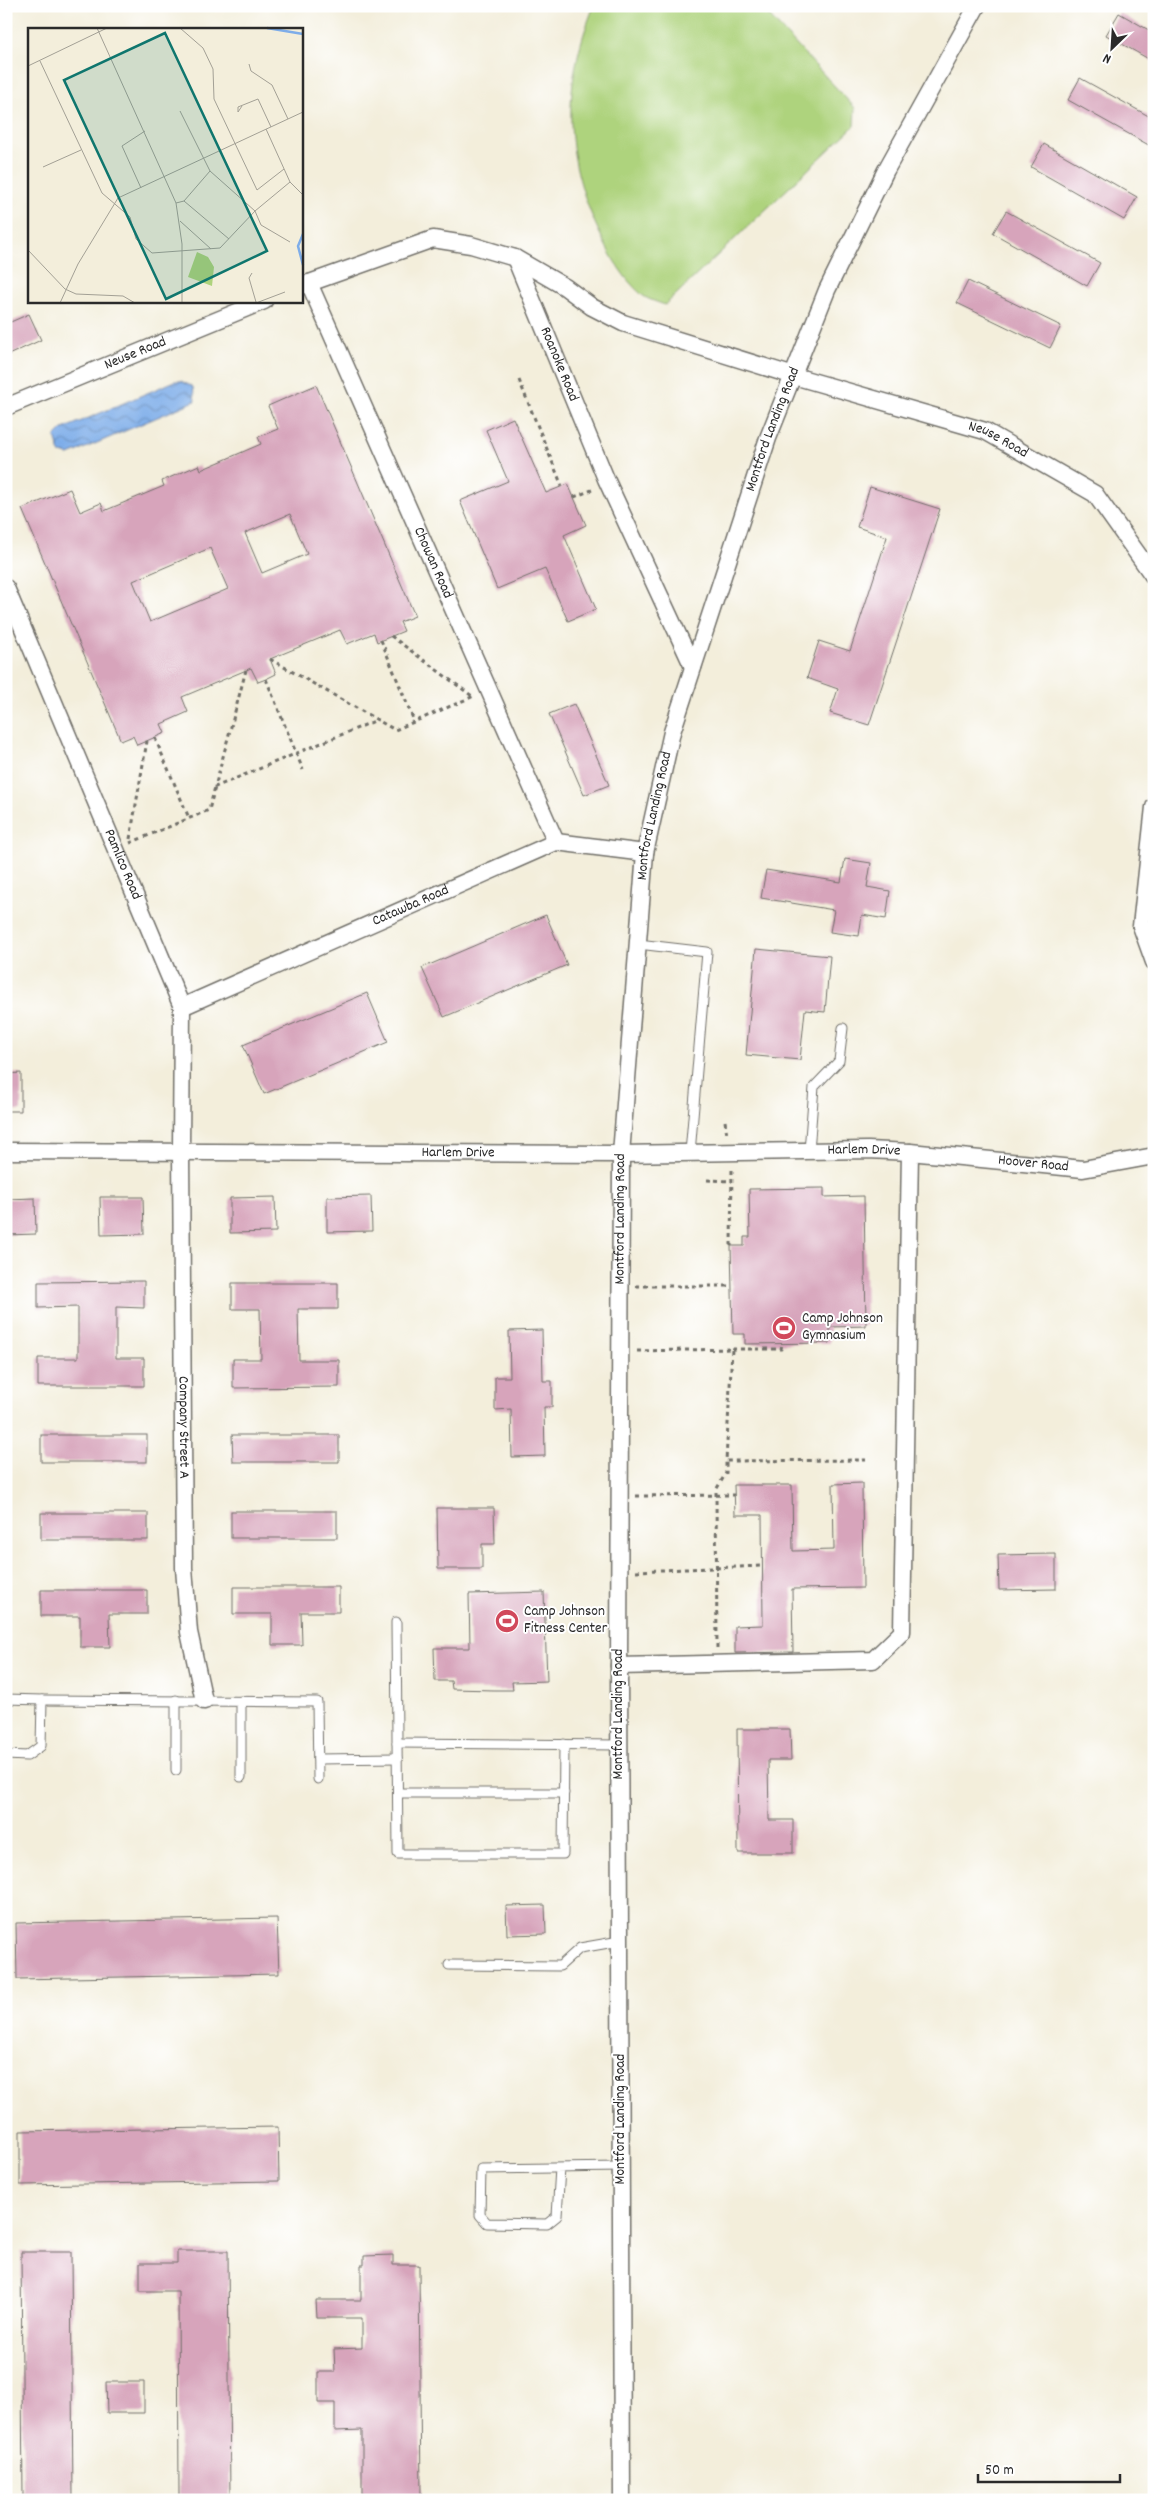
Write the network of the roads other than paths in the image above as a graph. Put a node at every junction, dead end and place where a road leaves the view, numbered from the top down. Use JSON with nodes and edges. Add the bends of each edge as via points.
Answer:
{"nodes":[{"id":1,"x":978,"y":6,"type":"edge"},
{"id":2,"x":515,"y":258,"type":"junction"},
{"id":3,"x":305,"y":285,"type":"edge"},
{"id":4,"x":262,"y":302,"type":"edge"},
{"id":5,"x":794,"y":376,"type":"junction"},
{"id":6,"x":6,"y":407,"type":"edge"},
{"id":7,"x":1154,"y":578,"type":"edge"},
{"id":8,"x":6,"y":588,"type":"edge"},
{"id":9,"x":693,"y":667,"type":"junction"},
{"id":10,"x":1154,"y":807,"type":"edge"},
{"id":11,"x":556,"y":842,"type":"junction"},
{"id":12,"x":645,"y":853,"type":"junction"},
{"id":13,"x":638,"y":944,"type":"junction"},
{"id":14,"x":1154,"y":962,"type":"edge"},
{"id":15,"x":182,"y":1007,"type":"junction"},
{"id":16,"x":843,"y":1028,"type":"dead end"},
{"id":17,"x":6,"y":1151,"type":"edge"},
{"id":18,"x":808,"y":1151,"type":"junction"},
{"id":19,"x":181,"y":1152,"type":"junction"},
{"id":20,"x":910,"y":1152,"type":"junction"},
{"id":21,"x":690,"y":1153,"type":"junction"},
{"id":22,"x":621,"y":1154,"type":"junction"},
{"id":23,"x":1154,"y":1156,"type":"edge"},
{"id":24,"x":396,"y":1622,"type":"dead end"},
{"id":25,"x":619,"y":1666,"type":"junction"},
{"id":26,"x":6,"y":1699,"type":"edge"},
{"id":27,"x":42,"y":1700,"type":"junction"},
{"id":28,"x":176,"y":1700,"type":"junction"},
{"id":29,"x":204,"y":1701,"type":"junction"},
{"id":30,"x":241,"y":1701,"type":"junction"},
{"id":31,"x":397,"y":1743,"type":"junction"},
{"id":32,"x":564,"y":1744,"type":"junction"},
{"id":33,"x":619,"y":1745,"type":"junction"},
{"id":34,"x":6,"y":1755,"type":"edge"},
{"id":35,"x":397,"y":1758,"type":"junction"},
{"id":36,"x":318,"y":1759,"type":"junction"},
{"id":37,"x":176,"y":1770,"type":"dead end"},
{"id":38,"x":241,"y":1777,"type":"dead end"},
{"id":39,"x":318,"y":1780,"type":"dead end"},
{"id":40,"x":398,"y":1793,"type":"junction"},
{"id":41,"x":564,"y":1793,"type":"junction"},
{"id":42,"x":620,"y":1941,"type":"junction"},
{"id":43,"x":449,"y":1965,"type":"dead end"},
{"id":44,"x":621,"y":2167,"type":"junction"},
{"id":45,"x":560,"y":2168,"type":"junction"},
{"id":46,"x":622,"y":2500,"type":"edge"}],
"edges":[{"from":1,"to":5,"type":"street","name":"Montford Landing Road","via":[[886,170],[827,290]]},
{"from":2,"to":3,"type":"street","via":[[471,245],[433,239]]},
{"from":2,"to":5,"type":"street","name":"Neuse Road","via":[[623,323]]},
{"from":2,"to":9,"type":"street","name":"Roanoke Road","via":[[606,479]]},
{"from":3,"to":11,"type":"street","name":"Chowan Road"},
{"from":4,"to":6,"type":"street","name":"Neuse Road"},
{"from":5,"to":7,"type":"street","name":"Neuse Road","via":[[985,430],[1095,494]]},
{"from":5,"to":9,"type":"street","name":"Montford Landing Road","via":[[768,438]]},
{"from":8,"to":15,"type":"street","name":"Pamlico Road","via":[[123,846]]},
{"from":9,"to":12,"type":"street","name":"Montford Landing Road","via":[[672,732]]},
{"from":10,"to":14,"type":"street","via":[[1142,926]]},
{"from":11,"to":12,"type":"street"},
{"from":11,"to":15,"type":"street","name":"Catawba Road"},
{"from":12,"to":13,"type":"street","name":"Montford Landing Road"},
{"from":13,"to":21,"type":"lane","via":[[707,952]]},
{"from":13,"to":22,"type":"street","name":"Montford Landing Road"},
{"from":15,"to":19,"type":"street","name":"Pamlico Road"},
{"from":16,"to":18,"type":"lane","via":[[840,1061],[814,1086]]},
{"from":17,"to":19,"type":"street","name":"Harlem Drive"},
{"from":18,"to":20,"type":"street","name":"Harlem Drive"},
{"from":18,"to":21,"type":"street","name":"Harlem Drive"},
{"from":19,"to":22,"type":"street","name":"Harlem Drive"},
{"from":19,"to":29,"type":"street","name":"Company Street A","via":[[184,1568],[189,1632]]},
{"from":20,"to":23,"type":"street","name":"Hoover Road","via":[[1083,1169]]},
{"from":20,"to":25,"type":"street","via":[[902,1632],[873,1660]]},
{"from":21,"to":22,"type":"street","name":"Harlem Drive"},
{"from":22,"to":25,"type":"street","name":"Montford Landing Road"},
{"from":24,"to":31,"type":"lane"},
{"from":25,"to":33,"type":"street","name":"Montford Landing Road"},
{"from":26,"to":27,"type":"lane"},
{"from":27,"to":28,"type":"lane"},
{"from":27,"to":34,"type":"lane","via":[[41,1746],[27,1756]]},
{"from":28,"to":29,"type":"lane"},
{"from":28,"to":37,"type":"lane"},
{"from":29,"to":30,"type":"lane"},
{"from":30,"to":36,"type":"lane","via":[[317,1702]]},
{"from":30,"to":38,"type":"lane"},
{"from":31,"to":32,"type":"lane"},
{"from":31,"to":35,"type":"lane"},
{"from":32,"to":33,"type":"lane"},
{"from":32,"to":41,"type":"lane"},
{"from":33,"to":42,"type":"street","name":"Montford Landing Road"},
{"from":35,"to":36,"type":"lane"},
{"from":35,"to":40,"type":"lane"},
{"from":36,"to":39,"type":"lane"},
{"from":40,"to":41,"type":"lane"},
{"from":40,"to":41,"type":"lane","via":[[398,1854],[563,1854]]},
{"from":42,"to":43,"type":"lane","via":[[580,1948],[560,1966]]},
{"from":42,"to":44,"type":"street","name":"Montford Landing Road"},
{"from":44,"to":45,"type":"lane"},
{"from":44,"to":46,"type":"street","name":"Montford Landing Road"},
{"from":45,"to":45,"type":"lane","via":[[481,2169],[480,2216],[487,2223],[548,2224],[557,2216]]}]}
